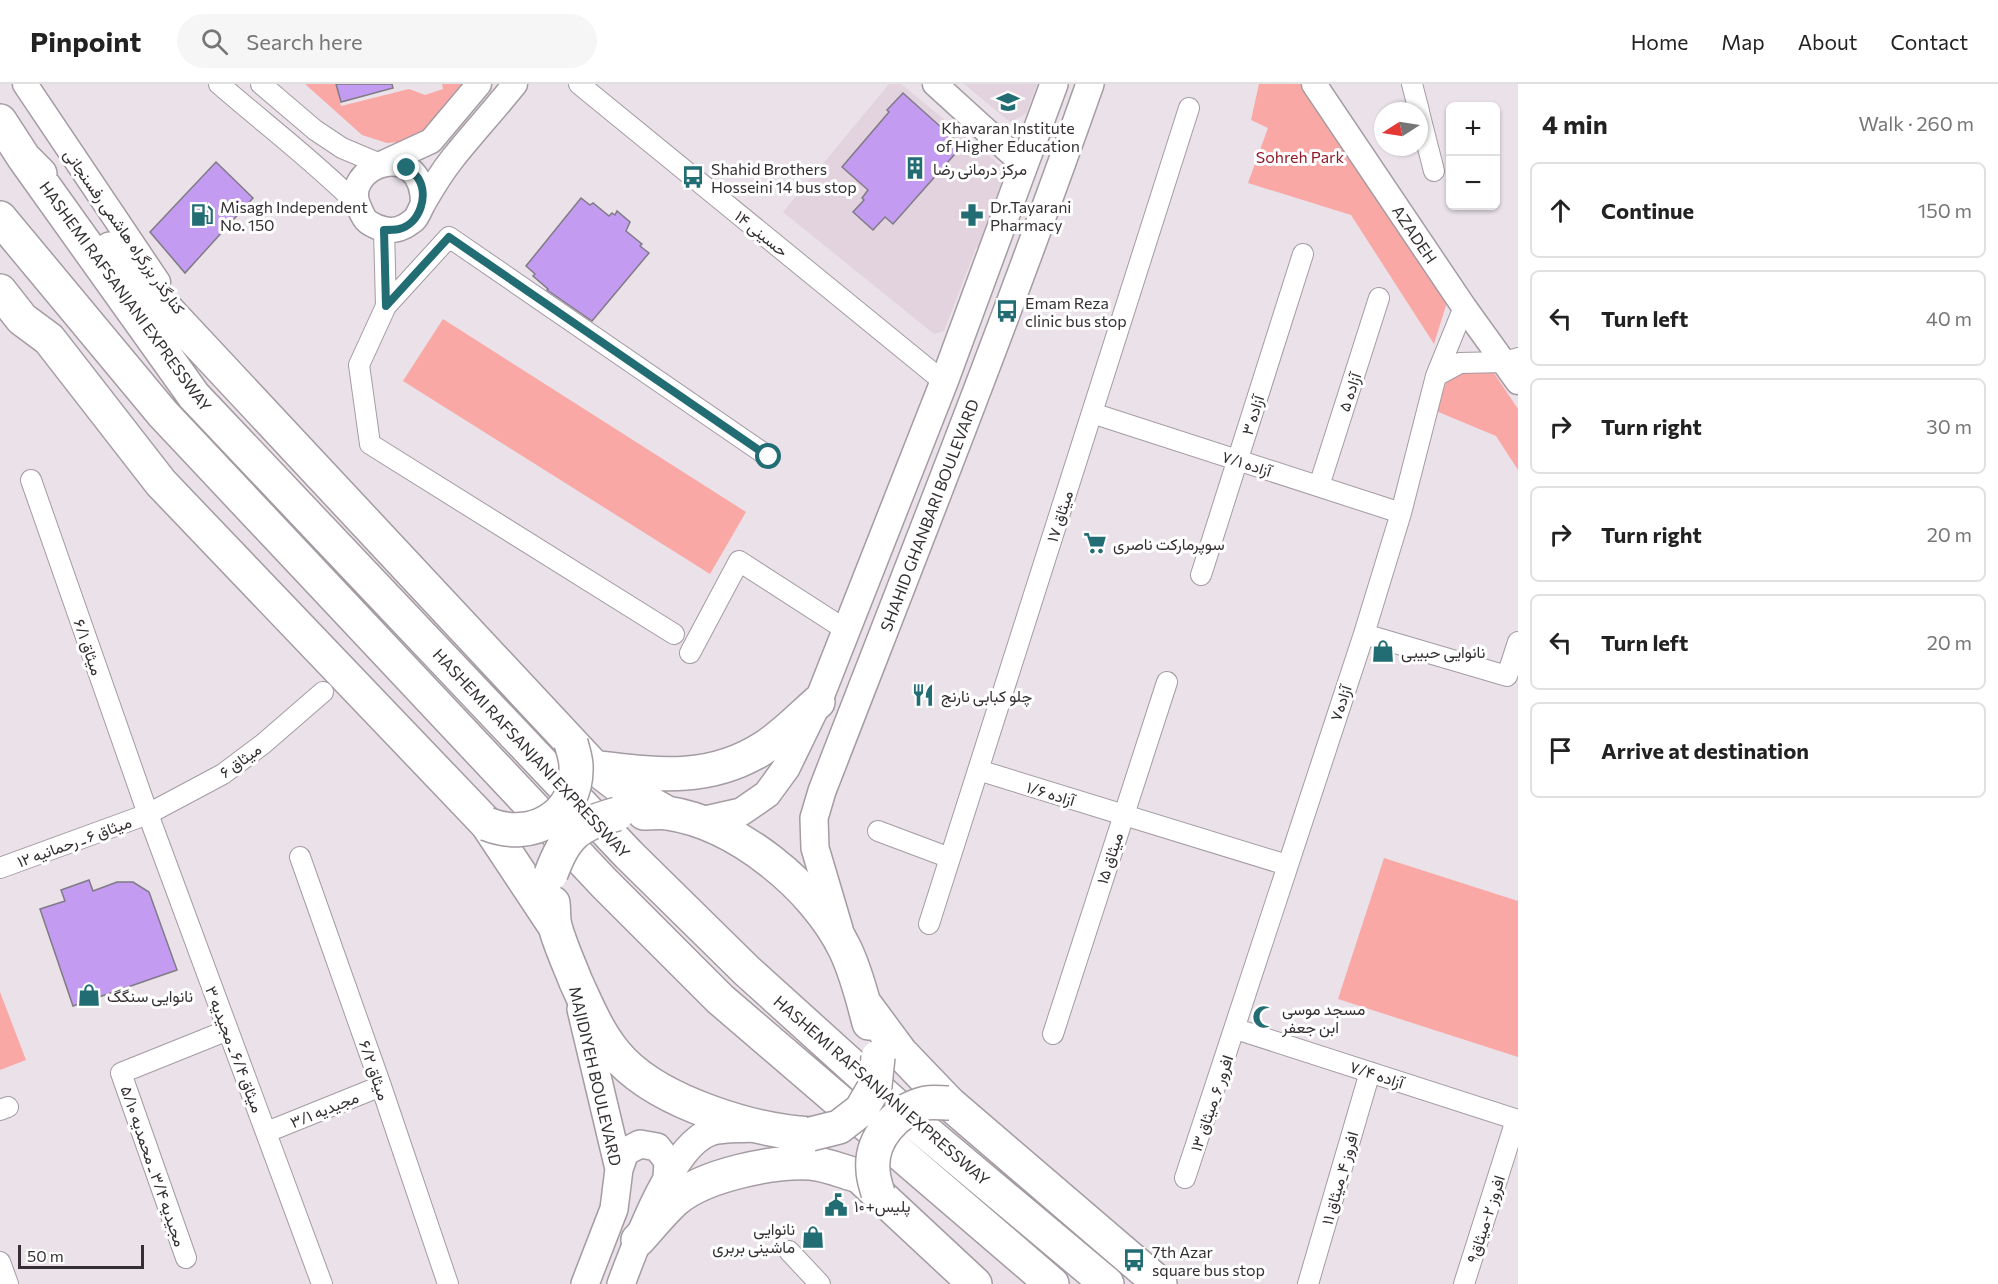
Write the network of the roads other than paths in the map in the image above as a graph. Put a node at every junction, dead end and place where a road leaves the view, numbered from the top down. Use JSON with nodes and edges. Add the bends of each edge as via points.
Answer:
{"nodes":[{"id":1,"x":25,"y":84,"type":"edge"},
{"id":2,"x":219,"y":84,"type":"edge"},
{"id":3,"x":261,"y":84,"type":"edge"},
{"id":4,"x":479,"y":84,"type":"edge"},
{"id":5,"x":515,"y":84,"type":"edge"},
{"id":6,"x":579,"y":84,"type":"edge"},
{"id":7,"x":935,"y":84,"type":"edge"},
{"id":8,"x":1054,"y":84,"type":"edge"},
{"id":9,"x":1090,"y":84,"type":"edge"},
{"id":10,"x":1314,"y":84,"type":"edge"},
{"id":11,"x":1412,"y":84,"type":"edge"},
{"id":12,"x":1416,"y":102,"type":"edge"},
{"id":13,"x":1189,"y":108,"type":"dead end"},
{"id":14,"x":0,"y":121,"type":"edge"},
{"id":15,"x":1428,"y":147,"type":"edge"},
{"id":16,"x":24,"y":158,"type":"junction"},
{"id":17,"x":380,"y":164,"type":"junction"},
{"id":18,"x":1024,"y":165,"type":"junction"},
{"id":19,"x":1434,"y":171,"type":"dead end"},
{"id":20,"x":357,"y":204,"type":"junction"},
{"id":21,"x":423,"y":204,"type":"junction"},
{"id":22,"x":0,"y":218,"type":"edge"},
{"id":23,"x":384,"y":230,"type":"junction"},
{"id":24,"x":0,"y":235,"type":"edge"},
{"id":25,"x":1303,"y":254,"type":"dead end"},
{"id":26,"x":0,"y":291,"type":"edge"},
{"id":27,"x":1379,"y":298,"type":"dead end"},
{"id":28,"x":386,"y":306,"type":"junction"},
{"id":29,"x":1464,"y":307,"type":"junction"},
{"id":30,"x":11,"y":316,"type":"edge"},
{"id":31,"x":49,"y":339,"type":"junction"},
{"id":32,"x":1511,"y":360,"type":"edge"},
{"id":33,"x":229,"y":375,"type":"junction"},
{"id":34,"x":1436,"y":376,"type":"junction"},
{"id":35,"x":944,"y":382,"type":"junction"},
{"id":36,"x":1518,"y":382,"type":"edge"},
{"id":37,"x":977,"y":393,"type":"junction"},
{"id":38,"x":1092,"y":413,"type":"junction"},
{"id":39,"x":769,"y":457,"type":"dead end"},
{"id":40,"x":1237,"y":460,"type":"junction"},
{"id":41,"x":31,"y":480,"type":"dead end"},
{"id":42,"x":1319,"y":486,"type":"junction"},
{"id":43,"x":1401,"y":513,"type":"junction"},
{"id":44,"x":1201,"y":575,"type":"dead end"},
{"id":45,"x":846,"y":630,"type":"junction"},
{"id":46,"x":674,"y":634,"type":"dead end"},
{"id":47,"x":1364,"y":634,"type":"junction"},
{"id":48,"x":1518,"y":642,"type":"edge"},
{"id":49,"x":690,"y":653,"type":"dead end"},
{"id":50,"x":1167,"y":682,"type":"dead end"},
{"id":51,"x":323,"y":692,"type":"dead end"},
{"id":52,"x":818,"y":702,"type":"junction"},
{"id":53,"x":571,"y":743,"type":"junction"},
{"id":54,"x":594,"y":767,"type":"junction"},
{"id":55,"x":978,"y":770,"type":"junction"},
{"id":56,"x":148,"y":814,"type":"junction"},
{"id":57,"x":1123,"y":816,"type":"junction"},
{"id":58,"x":682,"y":817,"type":"junction"},
{"id":59,"x":487,"y":824,"type":"junction"},
{"id":60,"x":878,"y":831,"type":"dead end"},
{"id":61,"x":300,"y":857,"type":"dead end"},
{"id":62,"x":950,"y":858,"type":"junction"},
{"id":63,"x":1287,"y":865,"type":"junction"},
{"id":64,"x":0,"y":868,"type":"edge"},
{"id":65,"x":929,"y":924,"type":"dead end"},
{"id":66,"x":554,"y":925,"type":"junction"},
{"id":67,"x":845,"y":949,"type":"junction"},
{"id":68,"x":572,"y":970,"type":"junction"},
{"id":69,"x":864,"y":1003,"type":"junction"},
{"id":70,"x":1236,"y":1029,"type":"junction"},
{"id":71,"x":228,"y":1030,"type":"junction"},
{"id":72,"x":1053,"y":1034,"type":"dead end"},
{"id":73,"x":1370,"y":1072,"type":"junction"},
{"id":74,"x":381,"y":1086,"type":"junction"},
{"id":75,"x":949,"y":1103,"type":"junction"},
{"id":76,"x":1517,"y":1120,"type":"edge"},
{"id":77,"x":786,"y":1131,"type":"junction"},
{"id":78,"x":267,"y":1132,"type":"junction"},
{"id":79,"x":620,"y":1169,"type":"junction"},
{"id":80,"x":667,"y":1178,"type":"junction"},
{"id":81,"x":1185,"y":1178,"type":"dead end"},
{"id":82,"x":868,"y":1185,"type":"junction"},
{"id":83,"x":638,"y":1240,"type":"junction"},
{"id":84,"x":789,"y":1251,"type":"dead end"},
{"id":85,"x":186,"y":1258,"type":"dead end"},
{"id":86,"x":0,"y":1262,"type":"edge"},
{"id":87,"x":8,"y":1284,"type":"edge"},
{"id":88,"x":322,"y":1284,"type":"edge"},
{"id":89,"x":448,"y":1284,"type":"edge"},
{"id":90,"x":585,"y":1284,"type":"edge"},
{"id":91,"x":621,"y":1284,"type":"edge"},
{"id":92,"x":820,"y":1284,"type":"edge"},
{"id":93,"x":975,"y":1284,"type":"edge"},
{"id":94,"x":1052,"y":1284,"type":"edge"},
{"id":95,"x":1107,"y":1284,"type":"edge"},
{"id":96,"x":1160,"y":1284,"type":"edge"},
{"id":97,"x":1308,"y":1284,"type":"edge"},
{"id":98,"x":1464,"y":1284,"type":"edge"}],
"edges":[{"from":1,"to":33,"type":"street","name":"کنارگذر بزرگراه هاشمی رفسنجانی","via":[[145,265]]},
{"from":2,"to":20,"type":"street","via":[[326,173]]},
{"from":3,"to":17,"type":"street","via":[[315,130],[342,148]]},
{"from":4,"to":17,"type":"street","via":[[431,141]]},
{"from":5,"to":21,"type":"street","via":[[452,159]]},
{"from":6,"to":35,"type":"street","name":"حسینی ۱۴"},
{"from":7,"to":18,"type":"street"},
{"from":8,"to":18,"type":"main road","name":"SHAHID GHANBARI BOULEVARD"},
{"from":9,"to":37,"type":"main road","name":"SHAHID GHANBARI BOULEVARD"},
{"from":10,"to":29,"type":"street","name":"AZADEH"},
{"from":11,"to":12,"type":"street"},
{"from":13,"to":38,"type":"street","name":"میثاق ۱۷"},
{"from":14,"to":16,"type":"highway","name":"HASHEMI RAFSANJANI EXPRESSWAY"},
{"from":15,"to":19,"type":"street"},
{"from":16,"to":33,"type":"highway","name":"HASHEMI RAFSANJANI EXPRESSWAY"},
{"from":16,"to":95,"type":"highway","name":"HASHEMI RAFSANJANI EXPRESSWAY","via":[[194,396],[629,855],[747,971],[913,1121]]},
{"from":17,"to":20,"type":"street","via":[[366,173],[357,187]]},
{"from":17,"to":21,"type":"street","via":[[400,165],[417,177],[423,190]]},
{"from":18,"to":35,"type":"main road","name":"SHAHID GHANBARI BOULEVARD"},
{"from":20,"to":23,"type":"street","via":[[366,221]]},
{"from":21,"to":23,"type":"street","via":[[415,219],[401,229]]},
{"from":22,"to":94,"type":"highway","via":[[163,414],[604,883],[720,999]]},
{"from":23,"to":28,"type":"street"},
{"from":24,"to":31,"type":"highway"},
{"from":25,"to":40,"type":"street","name":"آزاده ۳"},
{"from":26,"to":30,"type":"highway"},
{"from":27,"to":42,"type":"street","name":"آزاده ۵"},
{"from":28,"to":39,"type":"street","via":[[449,237]]},
{"from":28,"to":46,"type":"street","via":[[358,365],[370,444]]},
{"from":29,"to":32,"type":"street","name":"AZADEH"},
{"from":29,"to":34,"type":"street","name":"آزاده۷"},
{"from":30,"to":31,"type":"highway"},
{"from":31,"to":59,"type":"highway","via":[[161,483]]},
{"from":32,"to":34,"type":"street","via":[[1460,363]]},
{"from":32,"to":36,"type":"street","name":"AZADEH"},
{"from":33,"to":53,"type":"highway","name":"HASHEMI RAFSANJANI EXPRESSWAY"},
{"from":34,"to":43,"type":"street","name":"آزاده۷"},
{"from":35,"to":37,"type":"main road"},
{"from":35,"to":45,"type":"main road","name":"SHAHID GHANBARI BOULEVARD"},
{"from":37,"to":67,"type":"main road","name":"SHAHID GHANBARI BOULEVARD","via":[[814,818],[815,848]]},
{"from":38,"to":40,"type":"street","name":"آزاده ۷/۱"},
{"from":38,"to":55,"type":"street","name":"میثاق ۱۷"},
{"from":40,"to":42,"type":"street","name":"آزاده ۷/۱"},
{"from":40,"to":44,"type":"street","name":"آزاده ۳"},
{"from":41,"to":56,"type":"street","name":"میثاق ۶/۱"},
{"from":42,"to":43,"type":"street","name":"آزاده ۷/۱"},
{"from":43,"to":47,"type":"street","name":"آزاده۷"},
{"from":45,"to":49,"type":"street","via":[[739,561]]},
{"from":45,"to":52,"type":"main road","name":"SHAHID GHANBARI BOULEVARD"},
{"from":47,"to":48,"type":"street","via":[[1507,676]]},
{"from":47,"to":63,"type":"street","name":"آزاده۷"},
{"from":50,"to":57,"type":"street","name":"میثاق ۱۵"},
{"from":51,"to":56,"type":"street","name":"میثاق ۶","via":[[223,774]]},
{"from":52,"to":54,"type":"highway","via":[[766,746],[714,770],[663,775]]},
{"from":52,"to":58,"type":"main road","name":"SHAHID GHANBARI BOULEVARD","via":[[786,768],[767,794],[741,812]]},
{"from":53,"to":54,"type":"highway","name":"HASHEMI RAFSANJANI EXPRESSWAY"},
{"from":53,"to":59,"type":"highway","bridge":true,"via":[[577,765],[574,787],[565,807],[547,823],[524,831]]},
{"from":54,"to":58,"type":"highway","name":"HASHEMI RAFSANJANI EXPRESSWAY","via":[[619,786]]},
{"from":55,"to":57,"type":"street","name":"آزاده ۱/۶"},
{"from":55,"to":62,"type":"street","name":"میثاق ۱۷"},
{"from":56,"to":64,"type":"street","name":"میثاق ۶ ـ رحمانیه ۱۲"},
{"from":56,"to":71,"type":"street","name":"میثاق ۶/۴ ـ مجیدیه ۳"},
{"from":57,"to":63,"type":"street","name":"آزاده ۱/۶"},
{"from":57,"to":72,"type":"street","name":"میثاق ۱۵"},
{"from":58,"to":66,"type":"highway","bridge":true,"via":[[617,814],[594,820],[574,833],[559,852],[551,874]]},
{"from":58,"to":67,"type":"highway","name":"HASHEMI RAFSANJANI EXPRESSWAY","via":[[723,832],[788,873],[819,908]]},
{"from":59,"to":66,"type":"highway"},
{"from":60,"to":62,"type":"street"},
{"from":61,"to":74,"type":"street","name":"میثاق ۶/۲"},
{"from":62,"to":65,"type":"street","name":"میثاق ۱۷"},
{"from":63,"to":70,"type":"street","name":"آزاده۷"},
{"from":66,"to":68,"type":"highway"},
{"from":67,"to":69,"type":"highway","name":"HASHEMI RAFSANJANI EXPRESSWAY"},
{"from":68,"to":77,"type":"highway","via":[[596,1026],[622,1061],[651,1085],[691,1104]]},
{"from":68,"to":79,"type":"main road","name":"MAJIDIYEH BOULEVARD"},
{"from":69,"to":75,"type":"highway","name":"HASHEMI RAFSANJANI EXPRESSWAY","via":[[901,1053]]},
{"from":69,"to":77,"type":"highway","bridge":true,"via":[[878,1057],[875,1086],[861,1110],[839,1127]]},
{"from":70,"to":73,"type":"street","name":"آزاده ۷/۴"},
{"from":70,"to":81,"type":"street","name":"افرور ۶_میثاق ۱۳"},
{"from":71,"to":78,"type":"street","name":"میثاق ۶/۴ ـ مجیدیه ۳"},
{"from":71,"to":85,"type":"street","name":"مجیدیه ۳/۴ ـ محمدیه ۵/۱۰","via":[[121,1073]]},
{"from":73,"to":76,"type":"street","name":"آزاده ۷/۴"},
{"from":73,"to":97,"type":"street","name":"افروز ۴_میثاق ۱۱"},
{"from":74,"to":78,"type":"street","name":"مجیدیه ۳/۱"},
{"from":74,"to":89,"type":"street","name":"میثاق ۶/۲"},
{"from":75,"to":82,"type":"highway","bridge":true,"via":[[927,1103],[907,1110],[889,1123],[877,1144]]},
{"from":75,"to":96,"type":"highway","name":"HASHEMI RAFSANJANI EXPRESSWAY"},
{"from":76,"to":98,"type":"street","name":"افروز ۲-میثاق۹"},
{"from":77,"to":80,"type":"main road","via":[[710,1132],[691,1145]]},
{"from":77,"to":82,"type":"highway","via":[[826,1151]]},
{"from":78,"to":88,"type":"street","name":"میثاق ۶/۴ ـ مجیدیه ۳"},
{"from":79,"to":80,"type":"main road","via":[[625,1152],[640,1144],[657,1148],[668,1161]]},
{"from":79,"to":90,"type":"main road","name":"MAJIDIYEH BOULEVARD","via":[[615,1209]]},
{"from":80,"to":83,"type":"main road"},
{"from":82,"to":83,"type":"highway","via":[[812,1163],[770,1165],[733,1173],[677,1199]]},
{"from":82,"to":93,"type":"highway"},
{"from":83,"to":91,"type":"main road"},
{"from":84,"to":92,"type":"street"},
{"from":86,"to":87,"type":"street"}]}
